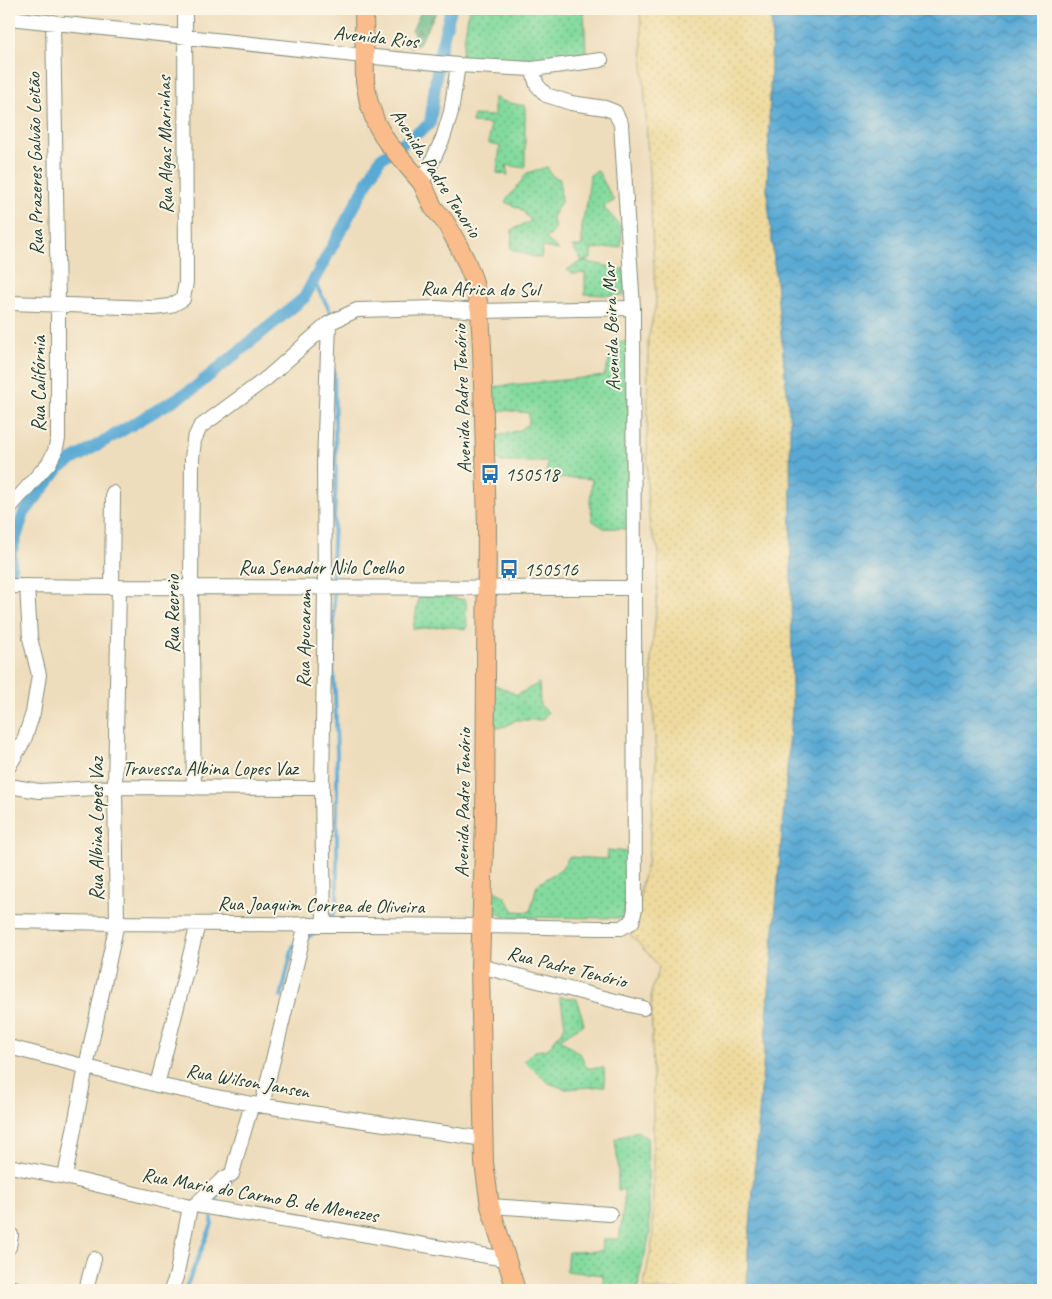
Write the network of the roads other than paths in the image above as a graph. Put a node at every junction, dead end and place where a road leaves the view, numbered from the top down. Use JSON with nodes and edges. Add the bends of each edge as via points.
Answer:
{"nodes":[{"id":1,"x":185,"y":9,"type":"edge"},
{"id":2,"x":364,"y":9,"type":"edge"},
{"id":3,"x":9,"y":18,"type":"edge"},
{"id":4,"x":53,"y":22,"type":"junction"},
{"id":5,"x":184,"y":36,"type":"junction"},
{"id":6,"x":364,"y":56,"type":"junction"},
{"id":7,"x":601,"y":60,"type":"dead end"},
{"id":8,"x":454,"y":65,"type":"junction"},
{"id":9,"x":532,"y":69,"type":"junction"},
{"id":10,"x":422,"y":183,"type":"junction"},
{"id":11,"x":9,"y":303,"type":"edge"},
{"id":12,"x":58,"y":304,"type":"junction"},
{"id":13,"x":633,"y":308,"type":"junction"},
{"id":14,"x":480,"y":311,"type":"junction"},
{"id":15,"x":329,"y":323,"type":"junction"},
{"id":16,"x":194,"y":440,"type":"joint"},
{"id":17,"x":113,"y":493,"type":"dead end"},
{"id":18,"x":9,"y":508,"type":"edge"},
{"id":19,"x":9,"y":586,"type":"edge"},
{"id":20,"x":27,"y":586,"type":"junction"},
{"id":21,"x":115,"y":587,"type":"junction"},
{"id":22,"x":191,"y":587,"type":"junction"},
{"id":23,"x":325,"y":587,"type":"junction"},
{"id":24,"x":486,"y":588,"type":"junction"},
{"id":25,"x":634,"y":588,"type":"junction"},
{"id":26,"x":9,"y":766,"type":"edge"},
{"id":27,"x":9,"y":786,"type":"edge"},
{"id":28,"x":115,"y":787,"type":"junction"},
{"id":29,"x":194,"y":788,"type":"junction"},
{"id":30,"x":322,"y":788,"type":"junction"},
{"id":31,"x":9,"y":920,"type":"edge"},
{"id":32,"x":632,"y":922,"type":"joint"},
{"id":33,"x":117,"y":923,"type":"junction"},
{"id":34,"x":198,"y":924,"type":"junction"},
{"id":35,"x":306,"y":924,"type":"junction"},
{"id":36,"x":324,"y":926,"type":"junction"},
{"id":37,"x":481,"y":926,"type":"junction"},
{"id":38,"x":480,"y":966,"type":"junction"},
{"id":39,"x":643,"y":1008,"type":"dead end"},
{"id":40,"x":9,"y":1047,"type":"edge"},
{"id":41,"x":86,"y":1067,"type":"junction"},
{"id":42,"x":157,"y":1085,"type":"junction"},
{"id":43,"x":257,"y":1104,"type":"junction"},
{"id":44,"x":484,"y":1139,"type":"junction"},
{"id":45,"x":9,"y":1166,"type":"edge"},
{"id":46,"x":65,"y":1177,"type":"junction"},
{"id":47,"x":193,"y":1206,"type":"junction"},
{"id":48,"x":490,"y":1206,"type":"junction"},
{"id":49,"x":610,"y":1214,"type":"dead end"},
{"id":50,"x":94,"y":1258,"type":"dead end"},
{"id":51,"x":505,"y":1259,"type":"junction"},
{"id":52,"x":9,"y":1287,"type":"edge"},
{"id":53,"x":20,"y":1290,"type":"edge"},
{"id":54,"x":86,"y":1290,"type":"edge"},
{"id":55,"x":171,"y":1290,"type":"edge"},
{"id":56,"x":516,"y":1290,"type":"edge"}],
"edges":[{"from":1,"to":5,"type":"street","name":"Rua Algas Marinhas"},
{"from":2,"to":6,"type":"main road","name":"Avenida Padre Tenorio"},
{"from":3,"to":4,"type":"street","name":"Avenida Rios"},
{"from":4,"to":5,"type":"street","name":"Avenida Rios"},
{"from":4,"to":12,"type":"street","name":"Rua Prazeres Galvão Leitão"},
{"from":5,"to":6,"type":"street","name":"Avenida Rios"},
{"from":5,"to":12,"type":"street","name":"Rua Algas Marinhas","via":[[186,282],[183,299],[170,306],[154,308]]},
{"from":6,"to":8,"type":"street","name":"Avenida Rios"},
{"from":6,"to":10,"type":"main road","name":"Avenida Padre Tenorio","via":[[369,103],[378,127]]},
{"from":7,"to":9,"type":"street","name":"Avenida Rios"},
{"from":8,"to":9,"type":"street","name":"Avenida Rios"},
{"from":8,"to":10,"type":"street","via":[[451,112]]},
{"from":9,"to":13,"type":"street","name":"Avenida Beira Mar","via":[[537,85],[546,95],[605,108],[615,112],[621,124]]},
{"from":10,"to":14,"type":"main road","name":"Avenida Padre Tenorio","via":[[466,261]]},
{"from":11,"to":12,"type":"street"},
{"from":12,"to":18,"type":"street","name":"Rua Califórnia","via":[[58,439],[55,452]]},
{"from":13,"to":14,"type":"street","name":"Rua Africa do Sul"},
{"from":13,"to":25,"type":"street","name":"Avenida Beira Mar"},
{"from":14,"to":15,"type":"street","name":"Rua Africa do Sul","via":[[438,308],[357,310]]},
{"from":14,"to":24,"type":"main road","name":"Avenida Padre Tenório"},
{"from":15,"to":16,"type":"street","name":"Rua Africa do Sul","via":[[267,378],[200,427]]},
{"from":15,"to":23,"type":"street","name":"Rua Apucaram","via":[[324,463]]},
{"from":16,"to":22,"type":"street","name":"Rua Recreio"},
{"from":17,"to":21,"type":"street","name":"Rua Albina Lopes Vaz"},
{"from":19,"to":20,"type":"street","name":"Rua Senador Nilo Coelho"},
{"from":20,"to":21,"type":"street","name":"Rua Senador Nilo Coelho"},
{"from":20,"to":26,"type":"street","via":[[30,638],[39,675],[33,713],[24,740]]},
{"from":21,"to":22,"type":"street","name":"Rua Senador Nilo Coelho"},
{"from":21,"to":28,"type":"street","name":"Rua Albina Lopes Vaz"},
{"from":22,"to":23,"type":"street","name":"Rua Senador Nilo Coelho"},
{"from":22,"to":29,"type":"street","name":"Rua Recreio"},
{"from":23,"to":24,"type":"street","name":"Rua Senador Nilo Coelho"},
{"from":23,"to":30,"type":"street","name":"Rua Apucaram"},
{"from":24,"to":25,"type":"street","name":"Rua Senador Nilo Coelho"},
{"from":24,"to":37,"type":"main road","name":"Avenida Padre Tenório"},
{"from":25,"to":32,"type":"street","name":"Avenida Beira Mar","via":[[635,909]]},
{"from":27,"to":28,"type":"street","name":"Travessa Albina Lopes Vaz","via":[[38,791]]},
{"from":28,"to":29,"type":"street","name":"Travessa Albina Lopes Vaz"},
{"from":28,"to":33,"type":"street","name":"Rua Albina Lopes Vaz"},
{"from":29,"to":30,"type":"street","name":"Travessa Albina Lopes Vaz"},
{"from":30,"to":36,"type":"street","name":"Rua Apucaram"},
{"from":31,"to":33,"type":"street","name":"Rua Joaquim Correa de Oliveira"},
{"from":32,"to":37,"type":"street","name":"Rua Joaquim Correa de Oliveira","via":[[621,928]]},
{"from":33,"to":34,"type":"street","name":"Rua Joaquim Correa de Oliveira"},
{"from":33,"to":41,"type":"street","name":"Rua Albina Lopes Vaz"},
{"from":34,"to":35,"type":"street","name":"Rua Joaquim Correa de Oliveira"},
{"from":34,"to":42,"type":"street"},
{"from":35,"to":36,"type":"street","name":"Rua Joaquim Correa de Oliveira"},
{"from":35,"to":43,"type":"street"},
{"from":36,"to":37,"type":"street","name":"Rua Joaquim Correa de Oliveira"},
{"from":37,"to":38,"type":"main road","name":"Avenida Padre Tenório"},
{"from":38,"to":39,"type":"street","name":"Rua Padre Tenório"},
{"from":38,"to":44,"type":"main road","name":"Avenida Padre Tenório"},
{"from":40,"to":41,"type":"street","name":"Rua Wilson Jansen"},
{"from":41,"to":42,"type":"street","name":"Rua Wilson Jansen"},
{"from":41,"to":46,"type":"street","name":"Rua Albina Lopes Vaz"},
{"from":42,"to":43,"type":"street","name":"Rua Wilson Jansen"},
{"from":43,"to":44,"type":"street","name":"Rua Wilson Jansen"},
{"from":43,"to":47,"type":"street","via":[[232,1174]]},
{"from":44,"to":48,"type":"main road","name":"Avenida Padre Tenório"},
{"from":45,"to":46,"type":"street","name":"Rua Maria do Carmo B. de Menezes"},
{"from":46,"to":47,"type":"street","name":"Rua Maria do Carmo B. de Menezes"},
{"from":47,"to":51,"type":"street","name":"Rua Maria do Carmo B. de Menezes"},
{"from":47,"to":55,"type":"street"},
{"from":48,"to":49,"type":"street"},
{"from":48,"to":51,"type":"main road","name":"Avenida Padre Tenório"},
{"from":50,"to":54,"type":"street"},
{"from":51,"to":56,"type":"main road","name":"Avenida Padre Tenório"},
{"from":52,"to":53,"type":"street"}]}
